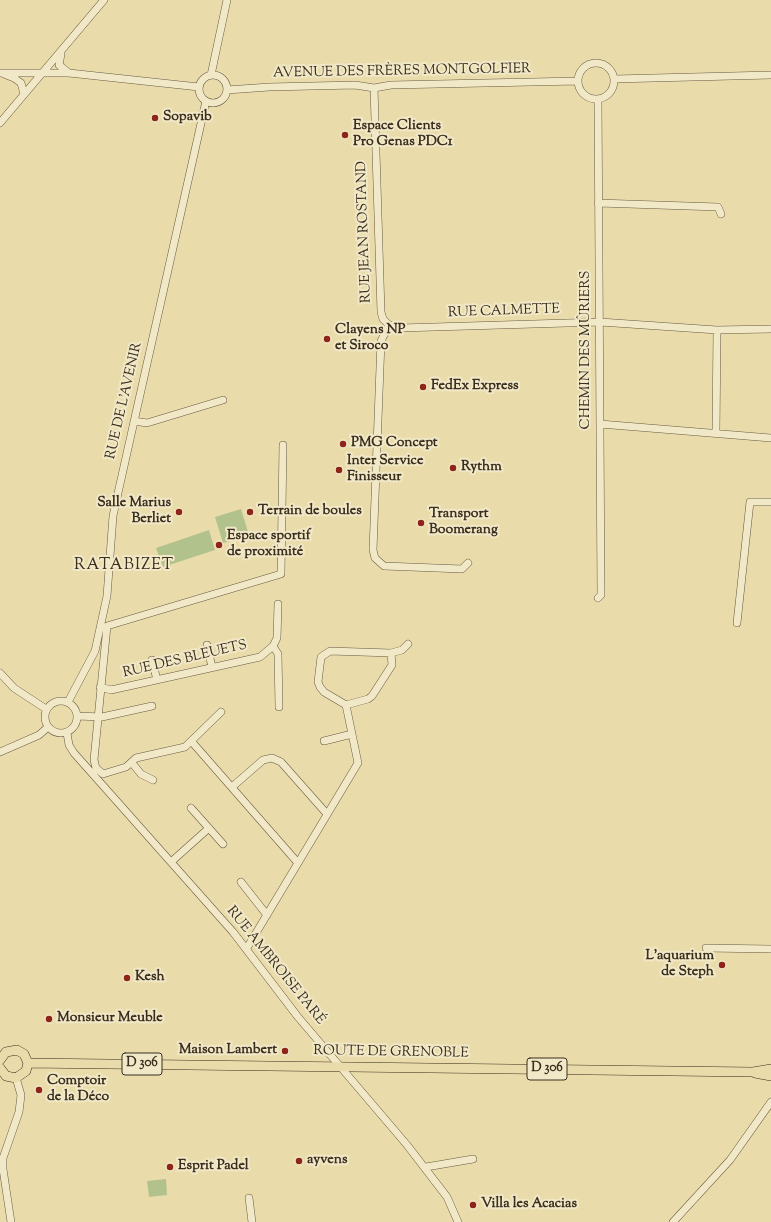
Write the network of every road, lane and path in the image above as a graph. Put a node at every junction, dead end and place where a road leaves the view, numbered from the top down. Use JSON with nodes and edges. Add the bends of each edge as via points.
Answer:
{"nodes":[{"id":1,"x":104,"y":0,"type":"edge"},
{"id":2,"x":227,"y":0,"type":"edge"},
{"id":3,"x":64,"y":49,"type":"junction"},
{"id":4,"x":44,"y":72,"type":"junction"},
{"id":5,"x":0,"y":73,"type":"edge"},
{"id":6,"x":69,"y":73,"type":"junction"},
{"id":7,"x":211,"y":75,"type":"junction"},
{"id":8,"x":771,"y":75,"type":"edge"},
{"id":9,"x":614,"y":79,"type":"junction"},
{"id":10,"x":578,"y":81,"type":"junction"},
{"id":11,"x":200,"y":87,"type":"junction"},
{"id":12,"x":374,"y":88,"type":"junction"},
{"id":13,"x":227,"y":90,"type":"junction"},
{"id":14,"x":24,"y":94,"type":"junction"},
{"id":15,"x":598,"y":100,"type":"junction"},
{"id":16,"x":206,"y":101,"type":"junction"},
{"id":17,"x":0,"y":123,"type":"edge"},
{"id":18,"x":598,"y":204,"type":"junction"},
{"id":19,"x":721,"y":214,"type":"dead end"},
{"id":20,"x":600,"y":322,"type":"junction"},
{"id":21,"x":389,"y":325,"type":"junction"},
{"id":22,"x":771,"y":329,"type":"edge"},
{"id":23,"x":717,"y":330,"type":"junction"},
{"id":24,"x":224,"y":400,"type":"dead end"},
{"id":25,"x":134,"y":421,"type":"junction"},
{"id":26,"x":600,"y":424,"type":"junction"},
{"id":27,"x":716,"y":433,"type":"junction"},
{"id":28,"x":771,"y":438,"type":"edge"},
{"id":29,"x":283,"y":445,"type":"dead end"},
{"id":30,"x":771,"y":502,"type":"edge"},
{"id":31,"x":468,"y":562,"type":"dead end"},
{"id":32,"x":598,"y":598,"type":"dead end"},
{"id":33,"x":278,"y":604,"type":"dead end"},
{"id":34,"x":737,"y":623,"type":"dead end"},
{"id":35,"x":408,"y":644,"type":"dead end"},
{"id":36,"x":207,"y":645,"type":"dead end"},
{"id":37,"x":273,"y":646,"type":"junction"},
{"id":38,"x":391,"y":653,"type":"junction"},
{"id":39,"x":152,"y":660,"type":"dead end"},
{"id":40,"x":212,"y":667,"type":"junction"},
{"id":41,"x":0,"y":674,"type":"edge"},
{"id":42,"x":157,"y":680,"type":"junction"},
{"id":43,"x":100,"y":687,"type":"junction"},
{"id":44,"x":68,"y":702,"type":"junction"},
{"id":45,"x":346,"y":705,"type":"junction"},
{"id":46,"x":152,"y":706,"type":"dead end"},
{"id":47,"x":279,"y":707,"type":"dead end"},
{"id":48,"x":46,"y":709,"type":"junction"},
{"id":49,"x":221,"y":712,"type":"dead end"},
{"id":50,"x":77,"y":716,"type":"junction"},
{"id":51,"x":98,"y":717,"type":"junction"},
{"id":52,"x":48,"y":727,"type":"junction"},
{"id":53,"x":66,"y":733,"type":"junction"},
{"id":54,"x":352,"y":734,"type":"junction"},
{"id":55,"x":324,"y":741,"type":"dead end"},
{"id":56,"x":192,"y":742,"type":"junction"},
{"id":57,"x":0,"y":752,"type":"edge"},
{"id":58,"x":132,"y":763,"type":"junction"},
{"id":59,"x":153,"y":780,"type":"dead end"},
{"id":60,"x":232,"y":787,"type":"junction"},
{"id":61,"x":191,"y":808,"type":"dead end"},
{"id":62,"x":327,"y":814,"type":"junction"},
{"id":63,"x":209,"y":828,"type":"junction"},
{"id":64,"x":223,"y":844,"type":"dead end"},
{"id":65,"x":171,"y":862,"type":"junction"},
{"id":66,"x":298,"y":863,"type":"junction"},
{"id":67,"x":241,"y":882,"type":"dead end"},
{"id":68,"x":267,"y":915,"type":"junction"},
{"id":69,"x":246,"y":948,"type":"junction"},
{"id":70,"x":706,"y":948,"type":"dead end"},
{"id":71,"x":771,"y":949,"type":"edge"},
{"id":72,"x":0,"y":1058,"type":"edge"},
{"id":73,"x":28,"y":1063,"type":"junction"},
{"id":74,"x":340,"y":1067,"type":"junction"},
{"id":75,"x":0,"y":1069,"type":"edge"},
{"id":76,"x":771,"y":1069,"type":"edge"},
{"id":77,"x":753,"y":1072,"type":"junction"},
{"id":78,"x":771,"y":1076,"type":"edge"},
{"id":79,"x":16,"y":1078,"type":"junction"},
{"id":80,"x":771,"y":1102,"type":"edge"},
{"id":81,"x":473,"y":1159,"type":"dead end"},
{"id":82,"x":426,"y":1167,"type":"junction"},
{"id":83,"x":249,"y":1198,"type":"dead end"},
{"id":84,"x":11,"y":1222,"type":"edge"},
{"id":85,"x":252,"y":1222,"type":"edge"},
{"id":86,"x":458,"y":1222,"type":"edge"},
{"id":87,"x":673,"y":1222,"type":"edge"}],
"edges":[{"from":1,"to":3,"type":"street"},
{"from":2,"to":7,"type":"street"},
{"from":3,"to":4,"type":"street"},
{"from":3,"to":6,"type":"street","via":[[59,65]]},
{"from":4,"to":5,"type":"street"},
{"from":4,"to":6,"type":"street"},
{"from":4,"to":14,"type":"street"},
{"from":5,"to":14,"type":"street","via":[[21,83]]},
{"from":6,"to":11,"type":"street"},
{"from":7,"to":11,"type":"street","via":[[202,80]]},
{"from":7,"to":13,"type":"street","via":[[223,79]]},
{"from":8,"to":9,"type":"street"},
{"from":9,"to":10,"type":"street","via":[[609,68],[598,64],[587,66],[579,75]]},
{"from":9,"to":15,"type":"street","via":[[610,92]]},
{"from":10,"to":12,"type":"street","name":"AVENUE DES FRÈRES MONTGOLFIER","via":[[391,85]]},
{"from":10,"to":15,"type":"street","via":[[586,96]]},
{"from":11,"to":16,"type":"street","via":[[201,95]]},
{"from":12,"to":13,"type":"street","name":"AVENUE DES FRÈRES MONTGOLFIER","via":[[347,85]]},
{"from":12,"to":21,"type":"street","name":"RUE JEAN ROSTAND","via":[[381,312]]},
{"from":13,"to":16,"type":"street","via":[[224,98],[218,102]]},
{"from":14,"to":17,"type":"street"},
{"from":15,"to":18,"type":"street","name":"CHEMIN DES MÛRIERS"},
{"from":16,"to":25,"type":"street","name":"RUE DE L'AVENIR"},
{"from":18,"to":19,"type":"street","via":[[718,207]]},
{"from":18,"to":20,"type":"street","name":"CHEMIN DES MÛRIERS"},
{"from":20,"to":21,"type":"street","name":"RUE CALMETTE","via":[[401,328]]},
{"from":20,"to":23,"type":"street","name":"RUE CALMETTE"},
{"from":20,"to":26,"type":"street","name":"CHEMIN DES MÛRIERS"},
{"from":21,"to":31,"type":"street","via":[[381,341],[373,550],[375,558],[384,566],[462,570]]},
{"from":22,"to":23,"type":"street","name":"RUE CALMETTE"},
{"from":23,"to":27,"type":"street"},
{"from":24,"to":25,"type":"street","via":[[147,423]]},
{"from":25,"to":44,"type":"street","name":"RUE DE L'AVENIR","via":[[113,516],[107,596],[96,645],[89,665]]},
{"from":26,"to":27,"type":"street"},
{"from":26,"to":32,"type":"street","name":"CHEMIN DES MÛRIERS","via":[[601,595]]},
{"from":27,"to":28,"type":"street"},
{"from":29,"to":43,"type":"street","via":[[281,574],[107,626]]},
{"from":30,"to":34,"type":"street","via":[[750,502]]},
{"from":33,"to":37,"type":"street","via":[[277,638]]},
{"from":35,"to":38,"type":"street","via":[[402,650]]},
{"from":36,"to":40,"type":"street"},
{"from":37,"to":40,"type":"street","name":"RUE DES BLEUETS","via":[[260,657]]},
{"from":37,"to":47,"type":"street","via":[[278,654]]},
{"from":38,"to":45,"type":"street","via":[[392,665],[372,696]]},
{"from":38,"to":45,"type":"street","via":[[330,651],[321,657],[318,682],[320,687]]},
{"from":39,"to":42,"type":"street"},
{"from":40,"to":42,"type":"street","name":"RUE DES BLEUETS"},
{"from":41,"to":48,"type":"street","via":[[14,688]]},
{"from":42,"to":43,"type":"street","name":"RUE DES BLEUETS","via":[[111,690]]},
{"from":43,"to":51,"type":"street"},
{"from":44,"to":48,"type":"street","via":[[57,700]]},
{"from":44,"to":50,"type":"street"},
{"from":45,"to":54,"type":"street"},
{"from":46,"to":51,"type":"street"},
{"from":48,"to":52,"type":"street","via":[[45,720]]},
{"from":49,"to":56,"type":"street"},
{"from":50,"to":51,"type":"street"},
{"from":50,"to":53,"type":"street","via":[[75,724]]},
{"from":51,"to":58,"type":"street","via":[[94,760],[96,768],[103,774]]},
{"from":52,"to":53,"type":"street","via":[[58,734]]},
{"from":52,"to":57,"type":"street","via":[[39,735]]},
{"from":53,"to":65,"type":"street","name":"RUE AMBROISE PARÉ","via":[[74,754]]},
{"from":54,"to":55,"type":"street"},
{"from":54,"to":62,"type":"street","via":[[358,762]]},
{"from":56,"to":58,"type":"street","via":[[176,750],[136,758]]},
{"from":56,"to":60,"type":"street"},
{"from":58,"to":59,"type":"street","via":[[141,774]]},
{"from":60,"to":62,"type":"street","via":[[263,760],[272,758],[281,762]]},
{"from":60,"to":66,"type":"street"},
{"from":61,"to":63,"type":"street"},
{"from":62,"to":66,"type":"street"},
{"from":63,"to":64,"type":"street"},
{"from":63,"to":65,"type":"street"},
{"from":65,"to":69,"type":"street","name":"RUE AMBROISE PARÉ"},
{"from":66,"to":68,"type":"street"},
{"from":67,"to":68,"type":"street"},
{"from":68,"to":69,"type":"street"},
{"from":69,"to":74,"type":"street","name":"RUE AMBROISE PARÉ"},
{"from":70,"to":71,"type":"street"},
{"from":72,"to":73,"type":"main road","via":[[9,1050],[17,1050],[24,1054]]},
{"from":73,"to":74,"type":"main road","name":"ROUTE DE GRENOBLE","number":"D 306"},
{"from":73,"to":79,"type":"main road","via":[[26,1071]]},
{"from":74,"to":77,"type":"main road","name":"ROUTE DE GRENOBLE","number":"D 306"},
{"from":74,"to":82,"type":"street","name":"RUE AMBROISE PARÉ"},
{"from":75,"to":79,"type":"main road","via":[[6,1076]]},
{"from":76,"to":77,"type":"main road","name":"ROUTE DE GRENOBLE","number":"D 306"},
{"from":77,"to":78,"type":"main road","name":"ROUTE DE GRENOBLE","number":"D 306"},
{"from":79,"to":84,"type":"street","via":[[21,1095],[20,1112],[6,1146],[3,1164]]},
{"from":80,"to":87,"type":"street","via":[[730,1160]]},
{"from":81,"to":82,"type":"street"},
{"from":82,"to":86,"type":"street","name":"RUE AMBROISE PARÉ","via":[[447,1197]]},
{"from":83,"to":85,"type":"street"}]}
